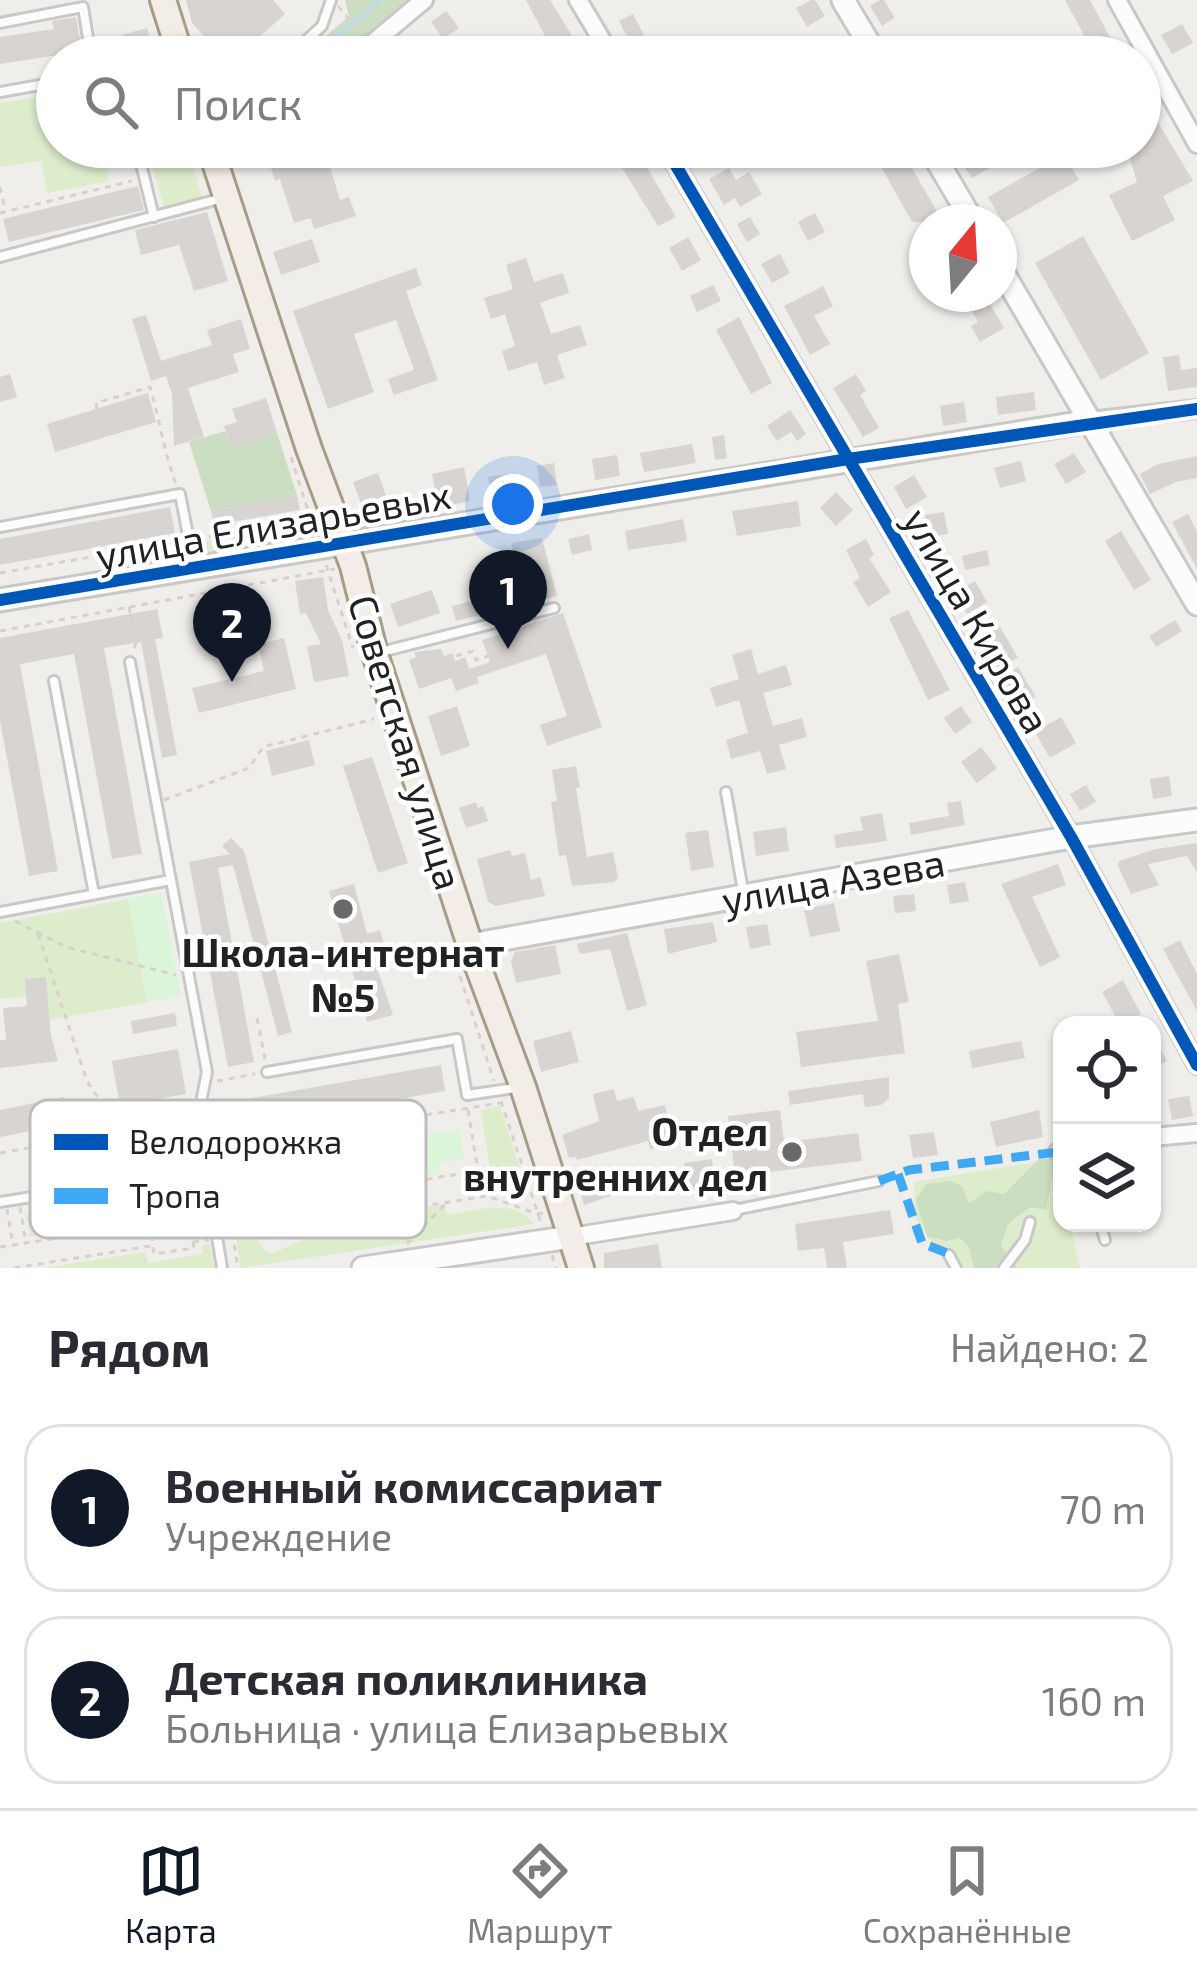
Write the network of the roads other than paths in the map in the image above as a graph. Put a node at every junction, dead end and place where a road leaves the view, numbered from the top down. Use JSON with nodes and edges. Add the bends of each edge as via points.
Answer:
{"nodes":[{"id":1,"x":163,"y":0,"type":"edge"},
{"id":2,"x":331,"y":0,"type":"edge"},
{"id":3,"x":424,"y":0,"type":"edge"},
{"id":4,"x":578,"y":0,"type":"edge"},
{"id":5,"x":843,"y":0,"type":"edge"},
{"id":6,"x":1117,"y":0,"type":"edge"},
{"id":7,"x":0,"y":23,"type":"edge"},
{"id":8,"x":87,"y":36,"type":"edge"},
{"id":9,"x":174,"y":36,"type":"edge"},
{"id":10,"x":311,"y":36,"type":"edge"},
{"id":11,"x":381,"y":36,"type":"edge"},
{"id":12,"x":599,"y":36,"type":"edge"},
{"id":13,"x":864,"y":36,"type":"edge"},
{"id":14,"x":1137,"y":36,"type":"edge"},
{"id":15,"x":1161,"y":79,"type":"edge"},
{"id":16,"x":36,"y":86,"type":"edge"},
{"id":17,"x":0,"y":92,"type":"edge"},
{"id":18,"x":1197,"y":144,"type":"edge"},
{"id":19,"x":142,"y":168,"type":"edge"},
{"id":20,"x":222,"y":168,"type":"edge"},
{"id":21,"x":677,"y":168,"type":"edge"},
{"id":22,"x":941,"y":168,"type":"edge"},
{"id":23,"x":227,"y":197,"type":"junction"},
{"id":24,"x":962,"y":204,"type":"edge"},
{"id":25,"x":154,"y":217,"type":"junction"},
{"id":26,"x":0,"y":257,"type":"edge"},
{"id":27,"x":1017,"y":297,"type":"edge"},
{"id":28,"x":1197,"y":409,"type":"edge"},
{"id":29,"x":1090,"y":421,"type":"junction"},
{"id":30,"x":848,"y":459,"type":"junction"},
{"id":31,"x":0,"y":527,"type":"edge"},
{"id":32,"x":348,"y":554,"type":"junction"},
{"id":33,"x":194,"y":568,"type":"junction"},
{"id":34,"x":0,"y":600,"type":"edge"},
{"id":35,"x":1197,"y":604,"type":"edge"},
{"id":36,"x":554,"y":608,"type":"dead end"},
{"id":37,"x":375,"y":654,"type":"junction"},
{"id":38,"x":130,"y":662,"type":"road end"},
{"id":39,"x":54,"y":681,"type":"dead end"},
{"id":40,"x":726,"y":792,"type":"dead end"},
{"id":41,"x":1197,"y":820,"type":"edge"},
{"id":42,"x":1071,"y":837,"type":"junction"},
{"id":43,"x":171,"y":880,"type":"junction"},
{"id":44,"x":94,"y":894,"type":"junction"},
{"id":45,"x":744,"y":896,"type":"junction"},
{"id":46,"x":0,"y":912,"type":"edge"},
{"id":47,"x":470,"y":944,"type":"junction"},
{"id":48,"x":1197,"y":1064,"type":"edge"},
{"id":49,"x":267,"y":1072,"type":"road end"},
{"id":50,"x":512,"y":1095,"type":"junction"},
{"id":51,"x":202,"y":1100,"type":"edge"},
{"id":52,"x":1197,"y":1133,"type":"edge"},
{"id":53,"x":1161,"y":1136,"type":"edge"},
{"id":54,"x":879,"y":1181,"type":"dead end"},
{"id":55,"x":733,"y":1211,"type":"joint"},
{"id":56,"x":1030,"y":1222,"type":"dead end"},
{"id":57,"x":1103,"y":1232,"type":"edge"},
{"id":58,"x":217,"y":1238,"type":"edge"},
{"id":59,"x":571,"y":1238,"type":"junction"},
{"id":60,"x":1105,"y":1240,"type":"dead end"},
{"id":61,"x":949,"y":1255,"type":"dead end"},
{"id":62,"x":222,"y":1268,"type":"edge"},
{"id":63,"x":363,"y":1268,"type":"edge"},
{"id":64,"x":581,"y":1268,"type":"edge"},
{"id":65,"x":956,"y":1268,"type":"edge"},
{"id":66,"x":1004,"y":1268,"type":"edge"}],
"edges":[{"from":1,"to":9,"type":"main road"},
{"from":2,"to":10,"type":"lane"},
{"from":3,"to":11,"type":"street"},
{"from":4,"to":12,"type":"street"},
{"from":5,"to":13,"type":"street"},
{"from":6,"to":14,"type":"street"},
{"from":7,"to":8,"type":"lane","via":[[82,7]]},
{"from":15,"to":18,"type":"street"},
{"from":16,"to":17,"type":"lane"},
{"from":19,"to":25,"type":"lane"},
{"from":20,"to":23,"type":"main road","name":"Советская улица"},
{"from":21,"to":30,"type":"street","name":"улица Кирова"},
{"from":22,"to":24,"type":"street"},
{"from":23,"to":25,"type":"lane"},
{"from":23,"to":32,"type":"main road","name":"Советская улица"},
{"from":25,"to":26,"type":"lane"},
{"from":27,"to":29,"type":"street"},
{"from":28,"to":29,"type":"street","name":"улица Елизарьевых"},
{"from":29,"to":30,"type":"street","name":"улица Елизарьевых"},
{"from":29,"to":35,"type":"street"},
{"from":30,"to":32,"type":"street","name":"улица Елизарьевых"},
{"from":30,"to":42,"type":"street","name":"улица Кирова"},
{"from":31,"to":33,"type":"lane","via":[[180,494]]},
{"from":32,"to":33,"type":"street","name":"улица Елизарьевых"},
{"from":32,"to":37,"type":"main road","name":"Советская улица"},
{"from":33,"to":34,"type":"street","name":"улица Елизарьевых"},
{"from":36,"to":37,"type":"lane"},
{"from":37,"to":47,"type":"main road","name":"Советская улица"},
{"from":38,"to":43,"type":"lane"},
{"from":39,"to":44,"type":"lane"},
{"from":40,"to":45,"type":"lane"},
{"from":41,"to":42,"type":"street","name":"улица Азева"},
{"from":42,"to":45,"type":"street","name":"улица Азева"},
{"from":42,"to":48,"type":"street","name":"улица Кирова"},
{"from":43,"to":44,"type":"lane"},
{"from":43,"to":51,"type":"lane","via":[[207,1072]]},
{"from":44,"to":46,"type":"lane"},
{"from":45,"to":47,"type":"street","name":"улица Азева"},
{"from":47,"to":50,"type":"main road","name":"Советская улица"},
{"from":49,"to":50,"type":"lane","via":[[457,1039],[467,1095]]},
{"from":50,"to":59,"type":"main road","name":"Советская улица"},
{"from":52,"to":53,"type":"street"},
{"from":54,"to":55,"type":"lane"},
{"from":55,"to":59,"type":"street"},
{"from":56,"to":66,"type":"lane"},
{"from":57,"to":60,"type":"lane"},
{"from":58,"to":62,"type":"lane"},
{"from":59,"to":63,"type":"street"},
{"from":59,"to":64,"type":"main road","name":"Советская улица"},
{"from":61,"to":65,"type":"lane"}]}
